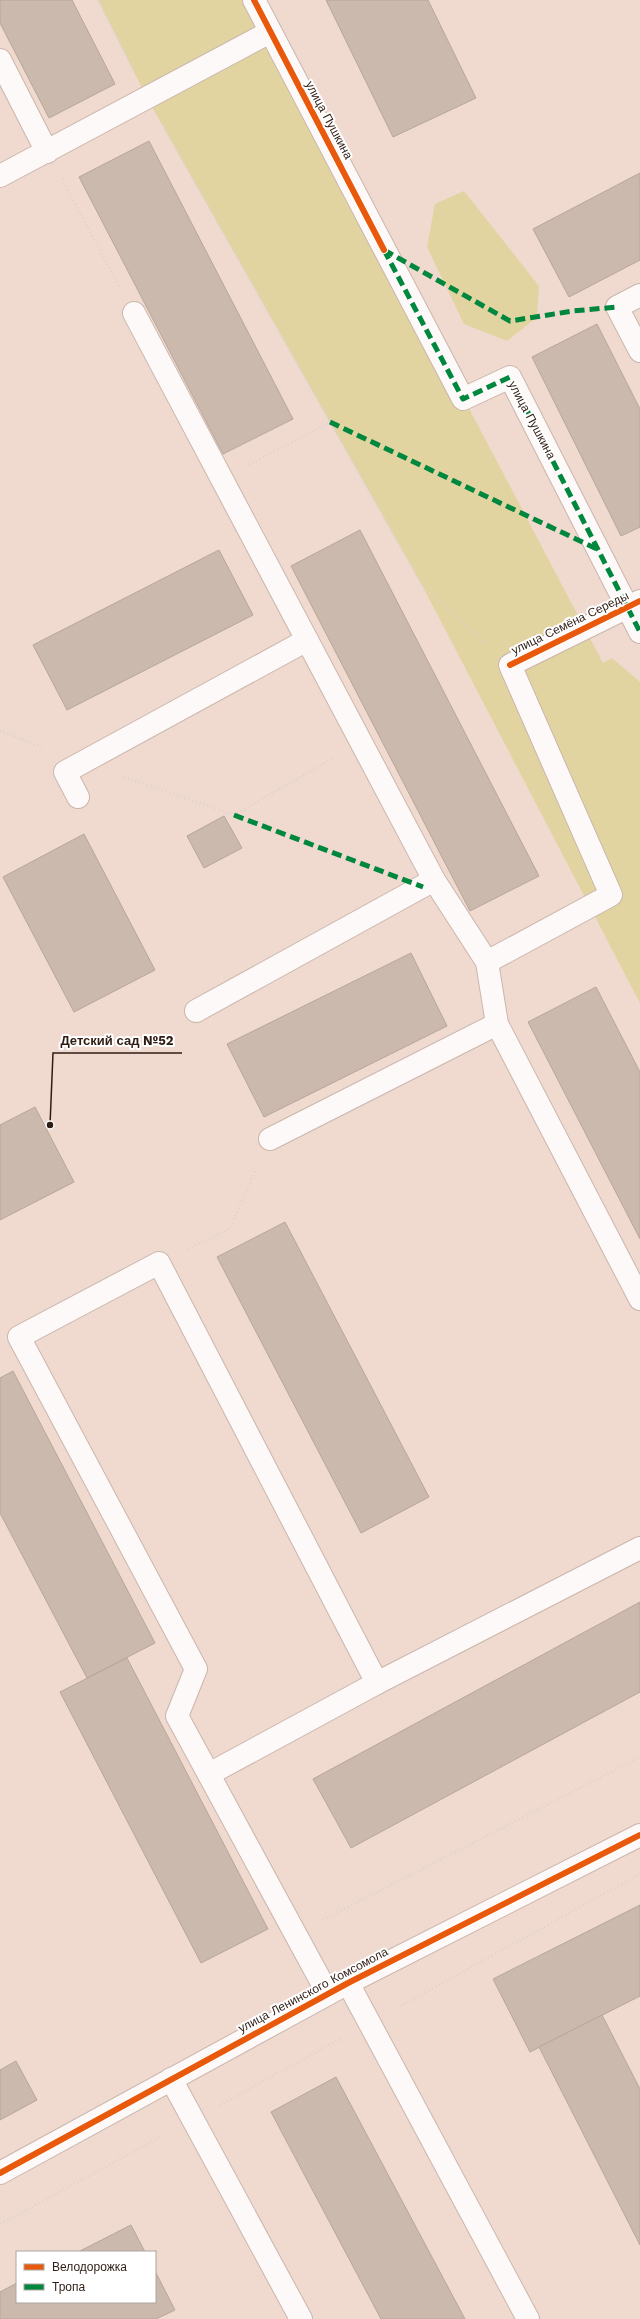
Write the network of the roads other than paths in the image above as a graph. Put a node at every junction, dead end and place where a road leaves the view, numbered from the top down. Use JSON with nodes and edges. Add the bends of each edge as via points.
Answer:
{"nodes":[{"id":1,"x":254,"y":0,"type":"edge"},
{"id":2,"x":270,"y":32,"type":"junction"},
{"id":3,"x":0,"y":60,"type":"edge"},
{"id":4,"x":47,"y":152,"type":"junction"},
{"id":5,"x":0,"y":176,"type":"edge"},
{"id":6,"x":640,"y":295,"type":"edge"},
{"id":7,"x":134,"y":313,"type":"road end"},
{"id":8,"x":640,"y":351,"type":"edge"},
{"id":9,"x":634,"y":604,"type":"edge"},
{"id":10,"x":640,"y":632,"type":"edge"},
{"id":11,"x":307,"y":640,"type":"junction"},
{"id":12,"x":78,"y":797,"type":"dead end"},
{"id":13,"x":434,"y":880,"type":"junction"},
{"id":14,"x":487,"y":962,"type":"junction"},
{"id":15,"x":196,"y":1011,"type":"dead end"},
{"id":16,"x":497,"y":1024,"type":"junction"},
{"id":17,"x":270,"y":1139,"type":"road end"},
{"id":18,"x":640,"y":1299,"type":"edge"},
{"id":19,"x":640,"y":1548,"type":"edge"},
{"id":20,"x":377,"y":1683,"type":"junction"},
{"id":21,"x":209,"y":1774,"type":"junction"},
{"id":22,"x":640,"y":1835,"type":"edge"},
{"id":23,"x":348,"y":1983,"type":"junction"},
{"id":24,"x":328,"y":1994,"type":"junction"},
{"id":25,"x":171,"y":2079,"type":"junction"},
{"id":26,"x":0,"y":2173,"type":"edge"},
{"id":27,"x":302,"y":2319,"type":"edge"},
{"id":28,"x":528,"y":2319,"type":"edge"}],
"edges":[{"from":1,"to":2,"type":"street","name":"улица Пушкина"},
{"from":2,"to":4,"type":"street"},
{"from":2,"to":9,"type":"street","name":"улица Пушкина","via":[[463,399],[510,377]]},
{"from":3,"to":4,"type":"street"},
{"from":4,"to":5,"type":"street"},
{"from":6,"to":8,"type":"street","via":[[617,307]]},
{"from":7,"to":11,"type":"street"},
{"from":9,"to":10,"type":"street","name":"улица Пушкина"},
{"from":9,"to":14,"type":"street","name":"улица Семёна Середы","via":[[510,665],[611,895]]},
{"from":11,"to":12,"type":"street","via":[[65,772]]},
{"from":11,"to":13,"type":"street"},
{"from":13,"to":14,"type":"street"},
{"from":13,"to":15,"type":"street"},
{"from":14,"to":16,"type":"street"},
{"from":16,"to":17,"type":"street"},
{"from":16,"to":18,"type":"street"},
{"from":19,"to":20,"type":"street"},
{"from":20,"to":21,"type":"street"},
{"from":20,"to":21,"type":"street","via":[[159,1263],[19,1337],[196,1669],[178,1716]]},
{"from":21,"to":24,"type":"street"},
{"from":22,"to":23,"type":"street","name":"улица Ленинского Комсомола"},
{"from":23,"to":24,"type":"street","name":"улица Ленинского Комсомола"},
{"from":23,"to":28,"type":"street"},
{"from":24,"to":25,"type":"street","name":"улица Ленинского Комсомола"},
{"from":25,"to":26,"type":"street","name":"улица Ленинского Комсомола"},
{"from":25,"to":27,"type":"street"}]}
